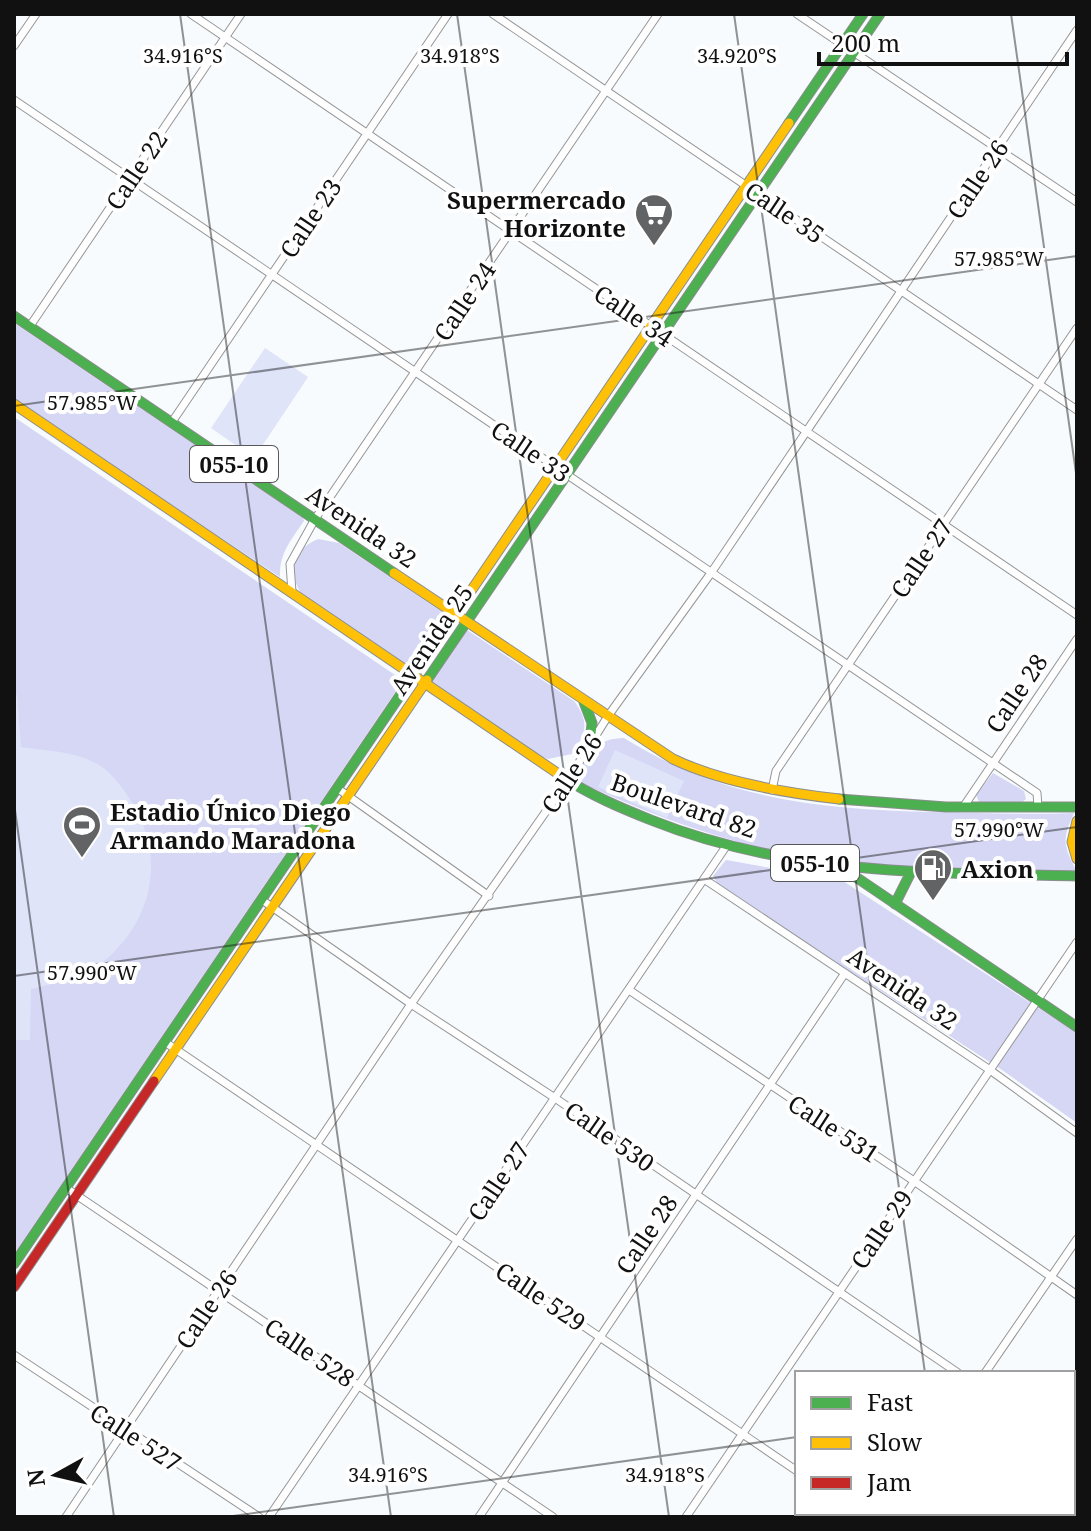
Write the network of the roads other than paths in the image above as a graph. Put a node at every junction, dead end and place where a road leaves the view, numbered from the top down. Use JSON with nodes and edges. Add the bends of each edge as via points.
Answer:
{"nodes":[{"id":1,"x":36,"y":14,"type":"edge"},
{"id":2,"x":191,"y":14,"type":"edge"},
{"id":3,"x":241,"y":14,"type":"edge"},
{"id":4,"x":448,"y":14,"type":"edge"},
{"id":5,"x":493,"y":14,"type":"edge"},
{"id":6,"x":658,"y":14,"type":"edge"},
{"id":7,"x":797,"y":14,"type":"edge"},
{"id":8,"x":863,"y":14,"type":"edge"},
{"id":9,"x":880,"y":14,"type":"edge"},
{"id":10,"x":1077,"y":30,"type":"edge"},
{"id":11,"x":225,"y":37,"type":"junction"},
{"id":12,"x":842,"y":45,"type":"junction"},
{"id":13,"x":14,"y":46,"type":"edge"},
{"id":14,"x":854,"y":52,"type":"junction"},
{"id":15,"x":606,"y":91,"type":"junction"},
{"id":16,"x":14,"y":100,"type":"edge"},
{"id":17,"x":367,"y":134,"type":"junction"},
{"id":18,"x":996,"y":149,"type":"junction"},
{"id":19,"x":130,"y":179,"type":"junction"},
{"id":20,"x":747,"y":187,"type":"junction"},
{"id":21,"x":759,"y":195,"type":"junction"},
{"id":22,"x":1077,"y":202,"type":"edge"},
{"id":23,"x":511,"y":231,"type":"junction"},
{"id":24,"x":272,"y":275,"type":"junction"},
{"id":25,"x":901,"y":291,"type":"junction"},
{"id":26,"x":14,"y":316,"type":"edge"},
{"id":27,"x":30,"y":326,"type":"junction"},
{"id":28,"x":651,"y":326,"type":"junction"},
{"id":29,"x":1077,"y":328,"type":"edge"},
{"id":30,"x":664,"y":335,"type":"junction"},
{"id":31,"x":416,"y":373,"type":"junction"},
{"id":32,"x":1039,"y":385,"type":"junction"},
{"id":33,"x":14,"y":404,"type":"edge"},
{"id":34,"x":1077,"y":410,"type":"edge"},
{"id":35,"x":172,"y":422,"type":"junction"},
{"id":36,"x":806,"y":431,"type":"junction"},
{"id":37,"x":555,"y":467,"type":"junction"},
{"id":38,"x":568,"y":475,"type":"junction"},
{"id":39,"x":315,"y":519,"type":"junction"},
{"id":40,"x":944,"y":525,"type":"junction"},
{"id":41,"x":711,"y":573,"type":"junction"},
{"id":42,"x":293,"y":595,"type":"junction"},
{"id":43,"x":455,"y":612,"type":"junction"},
{"id":44,"x":1077,"y":615,"type":"edge"},
{"id":45,"x":468,"y":621,"type":"junction"},
{"id":46,"x":1077,"y":639,"type":"edge"},
{"id":47,"x":848,"y":665,"type":"junction"},
{"id":48,"x":414,"y":674,"type":"junction"},
{"id":49,"x":426,"y":682,"type":"junction"},
{"id":50,"x":583,"y":700,"type":"junction"},
{"id":51,"x":608,"y":716,"type":"junction"},
{"id":52,"x":590,"y":745,"type":"junction"},
{"id":53,"x":992,"y":764,"type":"junction"},
{"id":54,"x":568,"y":780,"type":"junction"},
{"id":55,"x":337,"y":788,"type":"junction"},
{"id":56,"x":772,"y":790,"type":"junction"},
{"id":57,"x":346,"y":796,"type":"junction"},
{"id":58,"x":1038,"y":807,"type":"junction"},
{"id":59,"x":1077,"y":807,"type":"edge"},
{"id":60,"x":962,"y":809,"type":"junction"},
{"id":61,"x":1077,"y":821,"type":"edge"},
{"id":62,"x":727,"y":845,"type":"junction"},
{"id":63,"x":1077,"y":859,"type":"edge"},
{"id":64,"x":841,"y":867,"type":"junction"},
{"id":65,"x":911,"y":872,"type":"junction"},
{"id":66,"x":1077,"y":876,"type":"edge"},
{"id":67,"x":704,"y":879,"type":"junction"},
{"id":68,"x":489,"y":896,"type":"junction"},
{"id":69,"x":266,"y":903,"type":"junction"},
{"id":70,"x":895,"y":904,"type":"junction"},
{"id":71,"x":1077,"y":942,"type":"edge"},
{"id":72,"x":845,"y":973,"type":"junction"},
{"id":73,"x":629,"y":990,"type":"junction"},
{"id":74,"x":1038,"y":999,"type":"junction"},
{"id":75,"x":411,"y":1004,"type":"junction"},
{"id":76,"x":1077,"y":1027,"type":"edge"},
{"id":77,"x":165,"y":1042,"type":"junction"},
{"id":78,"x":176,"y":1049,"type":"junction"},
{"id":79,"x":990,"y":1070,"type":"junction"},
{"id":80,"x":770,"y":1086,"type":"junction"},
{"id":81,"x":555,"y":1098,"type":"junction"},
{"id":82,"x":1077,"y":1133,"type":"edge"},
{"id":83,"x":316,"y":1146,"type":"junction"},
{"id":84,"x":914,"y":1181,"type":"junction"},
{"id":85,"x":66,"y":1188,"type":"junction"},
{"id":86,"x":76,"y":1194,"type":"junction"},
{"id":87,"x":696,"y":1196,"type":"junction"},
{"id":88,"x":459,"y":1239,"type":"junction"},
{"id":89,"x":1077,"y":1239,"type":"edge"},
{"id":90,"x":14,"y":1264,"type":"edge"},
{"id":91,"x":1051,"y":1277,"type":"junction"},
{"id":92,"x":14,"y":1287,"type":"edge"},
{"id":93,"x":219,"y":1290,"type":"junction"},
{"id":94,"x":839,"y":1291,"type":"junction"},
{"id":95,"x":1077,"y":1295,"type":"edge"},
{"id":96,"x":601,"y":1337,"type":"junction"},
{"id":97,"x":14,"y":1355,"type":"edge"},
{"id":98,"x":955,"y":1371,"type":"edge"},
{"id":99,"x":986,"y":1371,"type":"edge"},
{"id":100,"x":359,"y":1386,"type":"junction"},
{"id":101,"x":125,"y":1430,"type":"junction"},
{"id":102,"x":742,"y":1434,"type":"junction"},
{"id":103,"x":795,"y":1470,"type":"edge"},
{"id":104,"x":502,"y":1482,"type":"junction"},
{"id":105,"x":66,"y":1517,"type":"edge"},
{"id":106,"x":259,"y":1517,"type":"edge"},
{"id":107,"x":269,"y":1517,"type":"edge"},
{"id":108,"x":479,"y":1517,"type":"edge"},
{"id":109,"x":553,"y":1517,"type":"edge"},
{"id":110,"x":686,"y":1517,"type":"edge"}],
"edges":[{"from":1,"to":13,"type":"street"},
{"from":2,"to":11,"type":"street","name":"Calle 34"},
{"from":3,"to":11,"type":"street","name":"Calle 22"},
{"from":4,"to":17,"type":"street","name":"Calle 23"},
{"from":5,"to":15,"type":"street","name":"Calle 35"},
{"from":6,"to":15,"type":"street","name":"Calle 24"},
{"from":7,"to":12,"type":"street"},
{"from":8,"to":12,"type":"main road","name":"Avenida 25"},
{"from":9,"to":14,"type":"main road","name":"Avenida 25"},
{"from":10,"to":18,"type":"street","name":"Calle 26"},
{"from":11,"to":17,"type":"street","name":"Calle 34"},
{"from":11,"to":19,"type":"street","name":"Calle 22"},
{"from":12,"to":14,"type":"street"},
{"from":12,"to":20,"type":"main road","name":"Avenida 25"},
{"from":14,"to":18,"type":"street"},
{"from":14,"to":21,"type":"main road","name":"Avenida 25"},
{"from":15,"to":20,"type":"street","name":"Calle 35"},
{"from":15,"to":23,"type":"street","name":"Calle 24"},
{"from":16,"to":19,"type":"street","name":"Calle 33"},
{"from":17,"to":23,"type":"street","name":"Calle 34"},
{"from":17,"to":24,"type":"street","name":"Calle 23"},
{"from":18,"to":22,"type":"street"},
{"from":18,"to":25,"type":"street","name":"Calle 26"},
{"from":19,"to":24,"type":"street","name":"Calle 33"},
{"from":19,"to":27,"type":"street","name":"Calle 22"},
{"from":20,"to":21,"type":"street","name":"Calle 35"},
{"from":20,"to":28,"type":"main road","name":"Avenida 25"},
{"from":21,"to":25,"type":"street","name":"Calle 35"},
{"from":21,"to":30,"type":"main road","name":"Avenida 25"},
{"from":23,"to":28,"type":"street","name":"Calle 34"},
{"from":23,"to":31,"type":"street","name":"Calle 24"},
{"from":24,"to":31,"type":"street","name":"Calle 33"},
{"from":24,"to":35,"type":"street","name":"Calle 23"},
{"from":25,"to":32,"type":"street","name":"Calle 35"},
{"from":25,"to":36,"type":"street","name":"Calle 26"},
{"from":26,"to":27,"type":"main road","name":"Avenida 32","number":"055-10"},
{"from":27,"to":35,"type":"main road","name":"Avenida 32","number":"055-10"},
{"from":28,"to":30,"type":"street","name":"Calle 34"},
{"from":28,"to":37,"type":"main road","name":"Avenida 25"},
{"from":29,"to":32,"type":"street","name":"Calle 27"},
{"from":30,"to":36,"type":"street","name":"Calle 34"},
{"from":30,"to":38,"type":"main road","name":"Avenida 25"},
{"from":31,"to":37,"type":"street","name":"Calle 33"},
{"from":31,"to":39,"type":"street","name":"Calle 24"},
{"from":32,"to":34,"type":"street","name":"Calle 35"},
{"from":32,"to":40,"type":"street","name":"Calle 27"},
{"from":33,"to":42,"type":"main road","number":"055-10"},
{"from":35,"to":39,"type":"main road","name":"Avenida 32","number":"055-10"},
{"from":36,"to":40,"type":"street","name":"Calle 34"},
{"from":36,"to":41,"type":"street","name":"Calle 26"},
{"from":37,"to":38,"type":"street","name":"Calle 33"},
{"from":37,"to":43,"type":"main road","name":"Avenida 25"},
{"from":38,"to":41,"type":"street","name":"Calle 33"},
{"from":38,"to":45,"type":"main road","name":"Avenida 25"},
{"from":39,"to":42,"type":"street","name":"Calle 24","via":[[290,564]]},
{"from":39,"to":43,"type":"main road","name":"Avenida 32","number":"055-10"},
{"from":40,"to":44,"type":"street","name":"Calle 34"},
{"from":40,"to":47,"type":"street","name":"Calle 27"},
{"from":41,"to":47,"type":"street","name":"Calle 33"},
{"from":41,"to":51,"type":"street","name":"Calle 26"},
{"from":42,"to":48,"type":"main road","number":"055-10"},
{"from":43,"to":45,"type":"main road","name":"Avenida 32","number":"055-10"},
{"from":43,"to":48,"type":"main road","name":"Avenida 25"},
{"from":45,"to":49,"type":"main road","name":"Avenida 25"},
{"from":45,"to":50,"type":"main road","name":"Avenida 32","number":"055-10"},
{"from":46,"to":53,"type":"street","name":"Calle 28"},
{"from":47,"to":53,"type":"street","name":"Calle 33"},
{"from":47,"to":56,"type":"street","name":"Calle 27","via":[[776,771]]},
{"from":48,"to":49,"type":"main road","number":"055-10"},
{"from":48,"to":55,"type":"main road","name":"Avenida 25"},
{"from":49,"to":54,"type":"main road","number":"055-10"},
{"from":49,"to":57,"type":"main road","name":"Avenida 25"},
{"from":50,"to":51,"type":"main road","name":"Avenida 32","number":"055-10"},
{"from":50,"to":52,"type":"main road","via":[[592,723]]},
{"from":51,"to":52,"type":"street","name":"Calle 26"},
{"from":51,"to":56,"type":"main road","name":"Boulevard 82","number":"055-10","via":[[687,765]]},
{"from":52,"to":54,"type":"street","name":"Calle 26"},
{"from":53,"to":58,"type":"street","name":"Calle 33","via":[[1037,793]]},
{"from":53,"to":60,"type":"street","name":"Calle 28"},
{"from":54,"to":62,"type":"main road","name":"Boulevard 82","number":"055-10","via":[[623,808]]},
{"from":54,"to":68,"type":"street","name":"Calle 26"},
{"from":55,"to":57,"type":"street"},
{"from":55,"to":69,"type":"main road","name":"Avenida 25"},
{"from":56,"to":60,"type":"main road","name":"Boulevard 82","number":"055-10","via":[[842,802]]},
{"from":57,"to":68,"type":"street"},
{"from":57,"to":69,"type":"main road","name":"Avenida 25"},
{"from":58,"to":59,"type":"main road","name":"Boulevard 82","number":"055-10"},
{"from":58,"to":60,"type":"main road","name":"Boulevard 82","number":"055-10"},
{"from":61,"to":63,"type":"main road","via":[[1072,842]]},
{"from":62,"to":64,"type":"main road","name":"Boulevard 82","number":"055-10"},
{"from":62,"to":67,"type":"street","name":"Calle 27"},
{"from":64,"to":65,"type":"main road","name":"Boulevard 82","number":"055-10"},
{"from":64,"to":70,"type":"main road"},
{"from":65,"to":66,"type":"main road","name":"Boulevard 82","number":"055-10"},
{"from":65,"to":70,"type":"main road"},
{"from":67,"to":72,"type":"street","name":"Avenida 32"},
{"from":67,"to":73,"type":"street","name":"Calle 27"},
{"from":68,"to":75,"type":"street","name":"Calle 26"},
{"from":69,"to":75,"type":"street","name":"Calle 530"},
{"from":69,"to":77,"type":"main road","name":"Avenida 25"},
{"from":69,"to":78,"type":"main road","name":"Avenida 25"},
{"from":70,"to":74,"type":"main road"},
{"from":71,"to":74,"type":"street","name":"Calle 29"},
{"from":72,"to":79,"type":"street","name":"Avenida 32"},
{"from":72,"to":80,"type":"street","name":"Calle 28"},
{"from":73,"to":80,"type":"street","name":"Calle 531"},
{"from":73,"to":81,"type":"street","name":"Calle 27"},
{"from":74,"to":76,"type":"main road"},
{"from":74,"to":79,"type":"street","name":"Calle 29"},
{"from":75,"to":81,"type":"street","name":"Calle 530"},
{"from":75,"to":83,"type":"street","name":"Calle 26"},
{"from":77,"to":78,"type":"street","name":"Calle 529"},
{"from":77,"to":85,"type":"main road","name":"Avenida 25"},
{"from":78,"to":83,"type":"street","name":"Calle 529"},
{"from":78,"to":86,"type":"main road","name":"Avenida 25"},
{"from":79,"to":82,"type":"street","name":"Avenida 32"},
{"from":79,"to":84,"type":"street","name":"Calle 29"},
{"from":80,"to":84,"type":"street","name":"Calle 531"},
{"from":80,"to":87,"type":"street","name":"Calle 28"},
{"from":81,"to":87,"type":"street","name":"Calle 530"},
{"from":81,"to":88,"type":"street","name":"Calle 27"},
{"from":83,"to":88,"type":"street","name":"Calle 529"},
{"from":83,"to":93,"type":"street","name":"Calle 26"},
{"from":84,"to":91,"type":"street","name":"Calle 531"},
{"from":84,"to":94,"type":"street","name":"Calle 29"},
{"from":85,"to":86,"type":"street","name":"Calle 528"},
{"from":85,"to":90,"type":"main road","name":"Avenida 25"},
{"from":86,"to":92,"type":"main road","name":"Avenida 25"},
{"from":86,"to":93,"type":"street","name":"Calle 528"},
{"from":87,"to":94,"type":"street","name":"Calle 530"},
{"from":87,"to":96,"type":"street","name":"Calle 28"},
{"from":88,"to":96,"type":"street","name":"Calle 529"},
{"from":88,"to":100,"type":"street","name":"Calle 27"},
{"from":89,"to":91,"type":"street"},
{"from":91,"to":95,"type":"street","name":"Calle 531"},
{"from":91,"to":99,"type":"street"},
{"from":93,"to":100,"type":"street","name":"Calle 528"},
{"from":93,"to":101,"type":"street","name":"Calle 26"},
{"from":94,"to":98,"type":"street","name":"Calle 530"},
{"from":94,"to":102,"type":"street","name":"Calle 29"},
{"from":96,"to":102,"type":"street","name":"Calle 529"},
{"from":96,"to":104,"type":"street","name":"Calle 28"},
{"from":97,"to":101,"type":"street","name":"Calle 527"},
{"from":100,"to":104,"type":"street","name":"Calle 528"},
{"from":100,"to":107,"type":"street","name":"Calle 27"},
{"from":101,"to":105,"type":"street","name":"Calle 26"},
{"from":101,"to":106,"type":"street","name":"Calle 527"},
{"from":102,"to":103,"type":"street","name":"Calle 529"},
{"from":102,"to":110,"type":"street","name":"Calle 29"},
{"from":104,"to":108,"type":"street","name":"Calle 28"},
{"from":104,"to":109,"type":"street","name":"Calle 528"}]}
